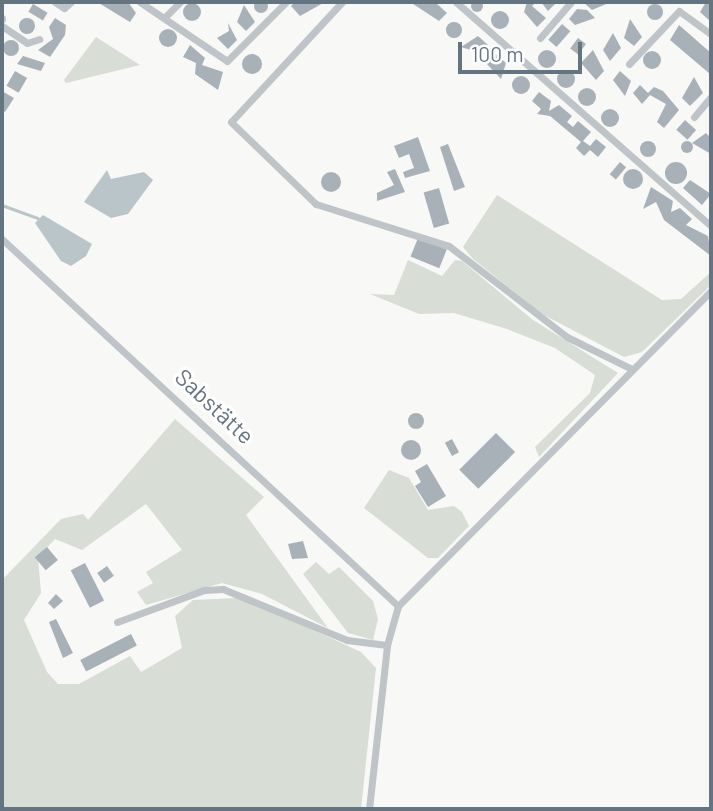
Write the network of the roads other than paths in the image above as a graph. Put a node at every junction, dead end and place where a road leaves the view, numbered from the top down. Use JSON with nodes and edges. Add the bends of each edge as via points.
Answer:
{"nodes":[{"id":1,"x":55,"y":2,"type":"edge"},
{"id":2,"x":71,"y":2,"type":"edge"},
{"id":3,"x":140,"y":2,"type":"edge"},
{"id":4,"x":180,"y":2,"type":"edge"},
{"id":5,"x":286,"y":2,"type":"edge"},
{"id":6,"x":342,"y":2,"type":"edge"},
{"id":7,"x":456,"y":2,"type":"edge"},
{"id":8,"x":571,"y":2,"type":"edge"},
{"id":9,"x":164,"y":18,"type":"junction"},
{"id":10,"x":2,"y":26,"type":"edge"},
{"id":11,"x":711,"y":34,"type":"edge"},
{"id":12,"x":540,"y":38,"type":"dead end"},
{"id":13,"x":38,"y":39,"type":"dead end"},
{"id":14,"x":629,"y":64,"type":"dead end"},
{"id":15,"x":711,"y":97,"type":"edge"},
{"id":16,"x":694,"y":117,"type":"dead end"},
{"id":17,"x":711,"y":226,"type":"edge"},
{"id":18,"x":2,"y":239,"type":"edge"},
{"id":19,"x":711,"y":291,"type":"edge"},
{"id":20,"x":632,"y":369,"type":"junction"},
{"id":21,"x":398,"y":606,"type":"junction"},
{"id":22,"x":117,"y":622,"type":"dead end"},
{"id":23,"x":387,"y":645,"type":"junction"},
{"id":24,"x":369,"y":809,"type":"edge"}],
"edges":[{"from":1,"to":2,"type":"street","via":[[64,8]]},
{"from":3,"to":9,"type":"street"},
{"from":4,"to":9,"type":"street"},
{"from":5,"to":9,"type":"street","via":[[228,61]]},
{"from":6,"to":20,"type":"street","via":[[231,122],[317,204],[449,246],[567,337]]},
{"from":7,"to":17,"type":"street"},
{"from":8,"to":12,"type":"street"},
{"from":10,"to":13,"type":"street","via":[[27,43]]},
{"from":11,"to":14,"type":"street","via":[[679,11]]},
{"from":15,"to":16,"type":"street"},
{"from":18,"to":21,"type":"street","name":"Sabstätte"},
{"from":19,"to":20,"type":"street"},
{"from":20,"to":21,"type":"street"},
{"from":21,"to":23,"type":"street"},
{"from":22,"to":23,"type":"street","via":[[204,590],[223,589],[347,640]]},
{"from":23,"to":24,"type":"street"}]}
